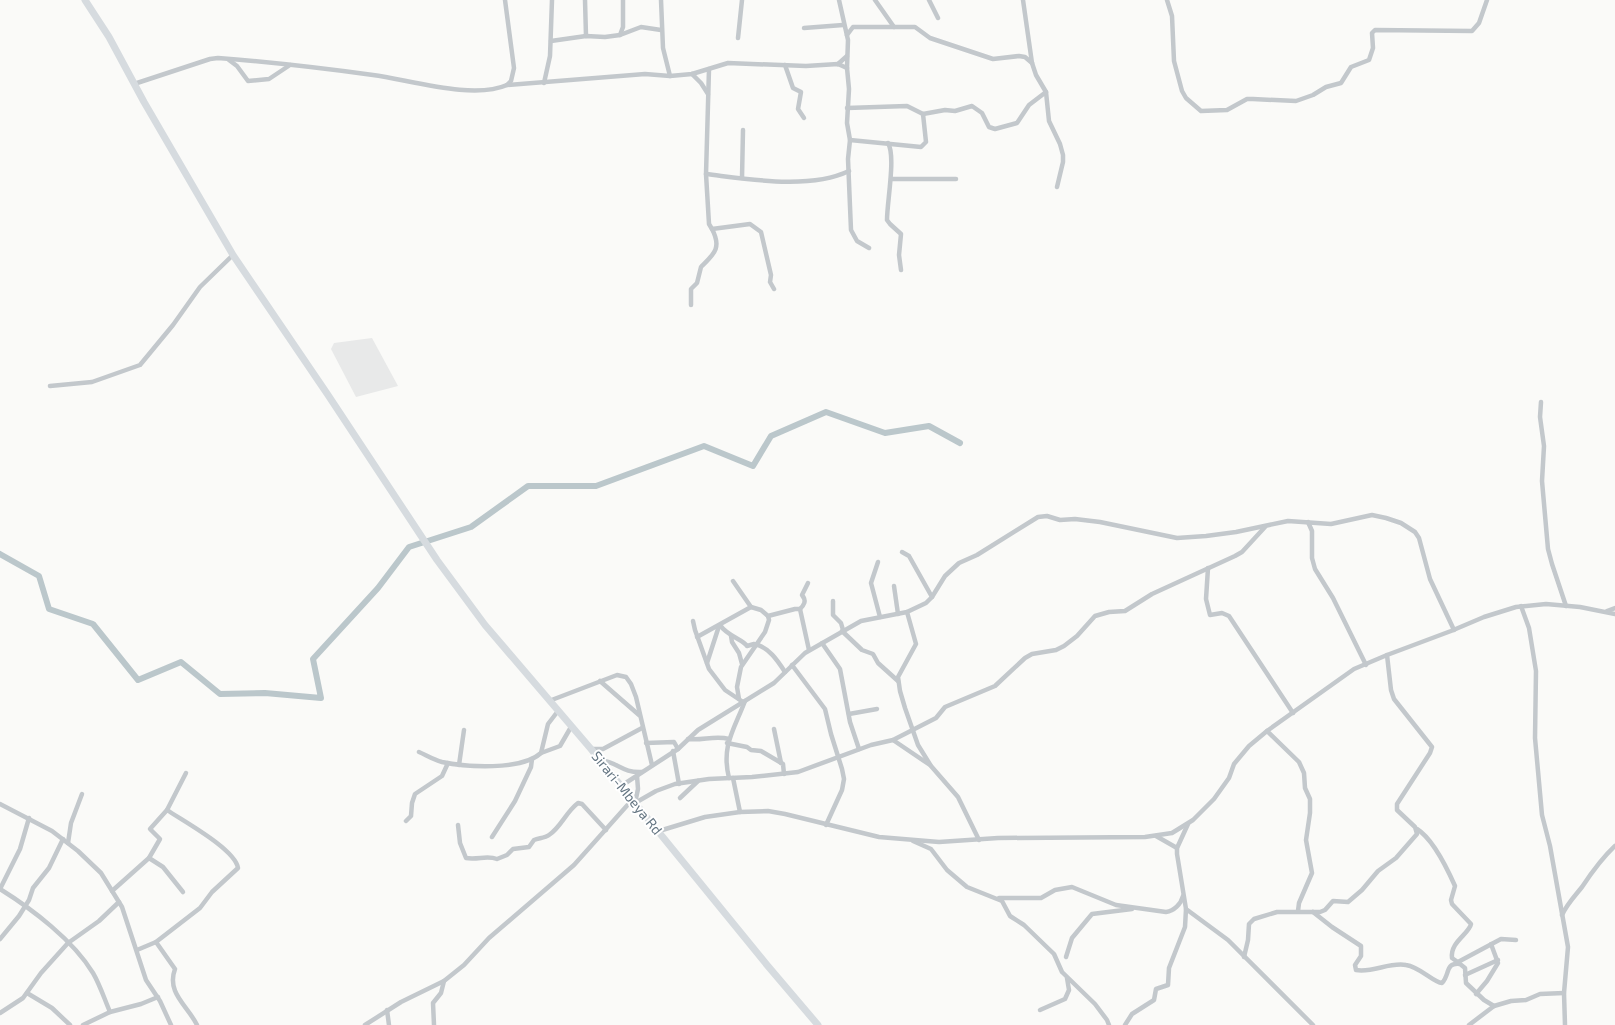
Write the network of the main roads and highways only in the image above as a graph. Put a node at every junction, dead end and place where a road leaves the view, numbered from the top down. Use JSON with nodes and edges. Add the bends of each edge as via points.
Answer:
{"nodes":[{"id":1,"x":85,"y":0,"type":"edge"},
{"id":2,"x":818,"y":1025,"type":"edge"}],
"edges":[{"from":1,"to":2,"type":"highway","name":"Sirari-Mbeya Rd","via":[[109,37],[233,255],[437,560],[485,625],[591,749],[766,965]]}]}
